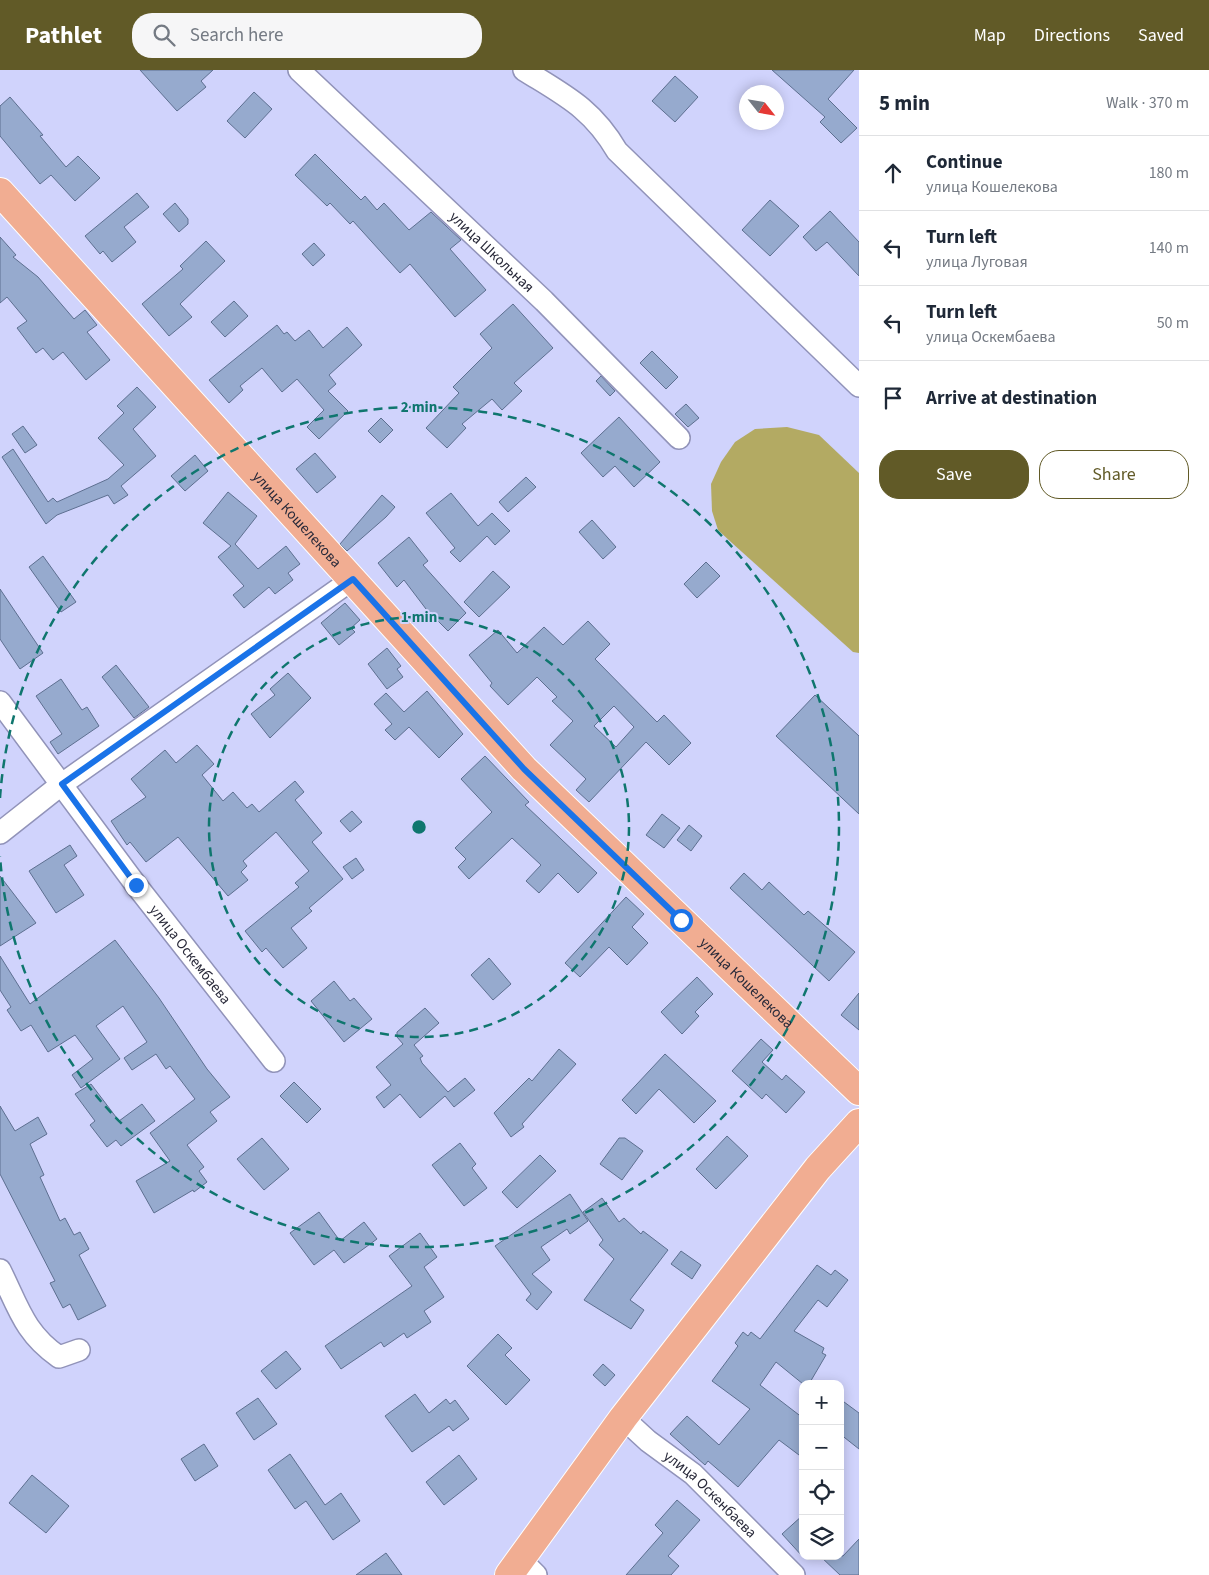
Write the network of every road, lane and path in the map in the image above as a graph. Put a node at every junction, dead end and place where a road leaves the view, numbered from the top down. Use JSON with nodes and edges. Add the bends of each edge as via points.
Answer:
{"nodes":[{"id":1,"x":299,"y":70,"type":"edge"},
{"id":2,"x":524,"y":70,"type":"edge"},
{"id":3,"x":0,"y":192,"type":"edge"},
{"id":4,"x":859,"y":386,"type":"edge"},
{"id":5,"x":679,"y":438,"type":"dead end"},
{"id":6,"x":353,"y":579,"type":"junction"},
{"id":7,"x":0,"y":702,"type":"edge"},
{"id":8,"x":62,"y":784,"type":"junction"},
{"id":9,"x":0,"y":833,"type":"edge"},
{"id":10,"x":274,"y":1061,"type":"dead end"},
{"id":11,"x":859,"y":1091,"type":"edge"},
{"id":12,"x":859,"y":1123,"type":"edge"},
{"id":13,"x":0,"y":1270,"type":"edge"},
{"id":14,"x":79,"y":1350,"type":"dead end"},
{"id":15,"x":623,"y":1418,"type":"junction"},
{"id":16,"x":522,"y":1570,"type":"edge"},
{"id":17,"x":794,"y":1575,"type":"edge"}],
"edges":[{"from":1,"to":5,"type":"street","name":"улица Школьная","via":[[544,301]]},
{"from":2,"to":4,"type":"street","via":[[577,102],[606,134],[616,151]]},
{"from":3,"to":6,"type":"main road","name":"улица Кошелекова"},
{"from":6,"to":8,"type":"street"},
{"from":6,"to":11,"type":"main road","name":"улица Кошелекова","via":[[524,769]]},
{"from":7,"to":8,"type":"street","name":"улица Оскембаева"},
{"from":8,"to":9,"type":"street"},
{"from":8,"to":10,"type":"street","name":"улица Оскембаева","via":[[136,885]]},
{"from":12,"to":15,"type":"main road","via":[[818,1168]]},
{"from":13,"to":14,"type":"street","via":[[29,1330],[41,1344],[59,1357]]},
{"from":15,"to":16,"type":"main road"},
{"from":15,"to":17,"type":"street","name":"улица Оскенбаева","via":[[648,1442],[694,1474]]}]}
